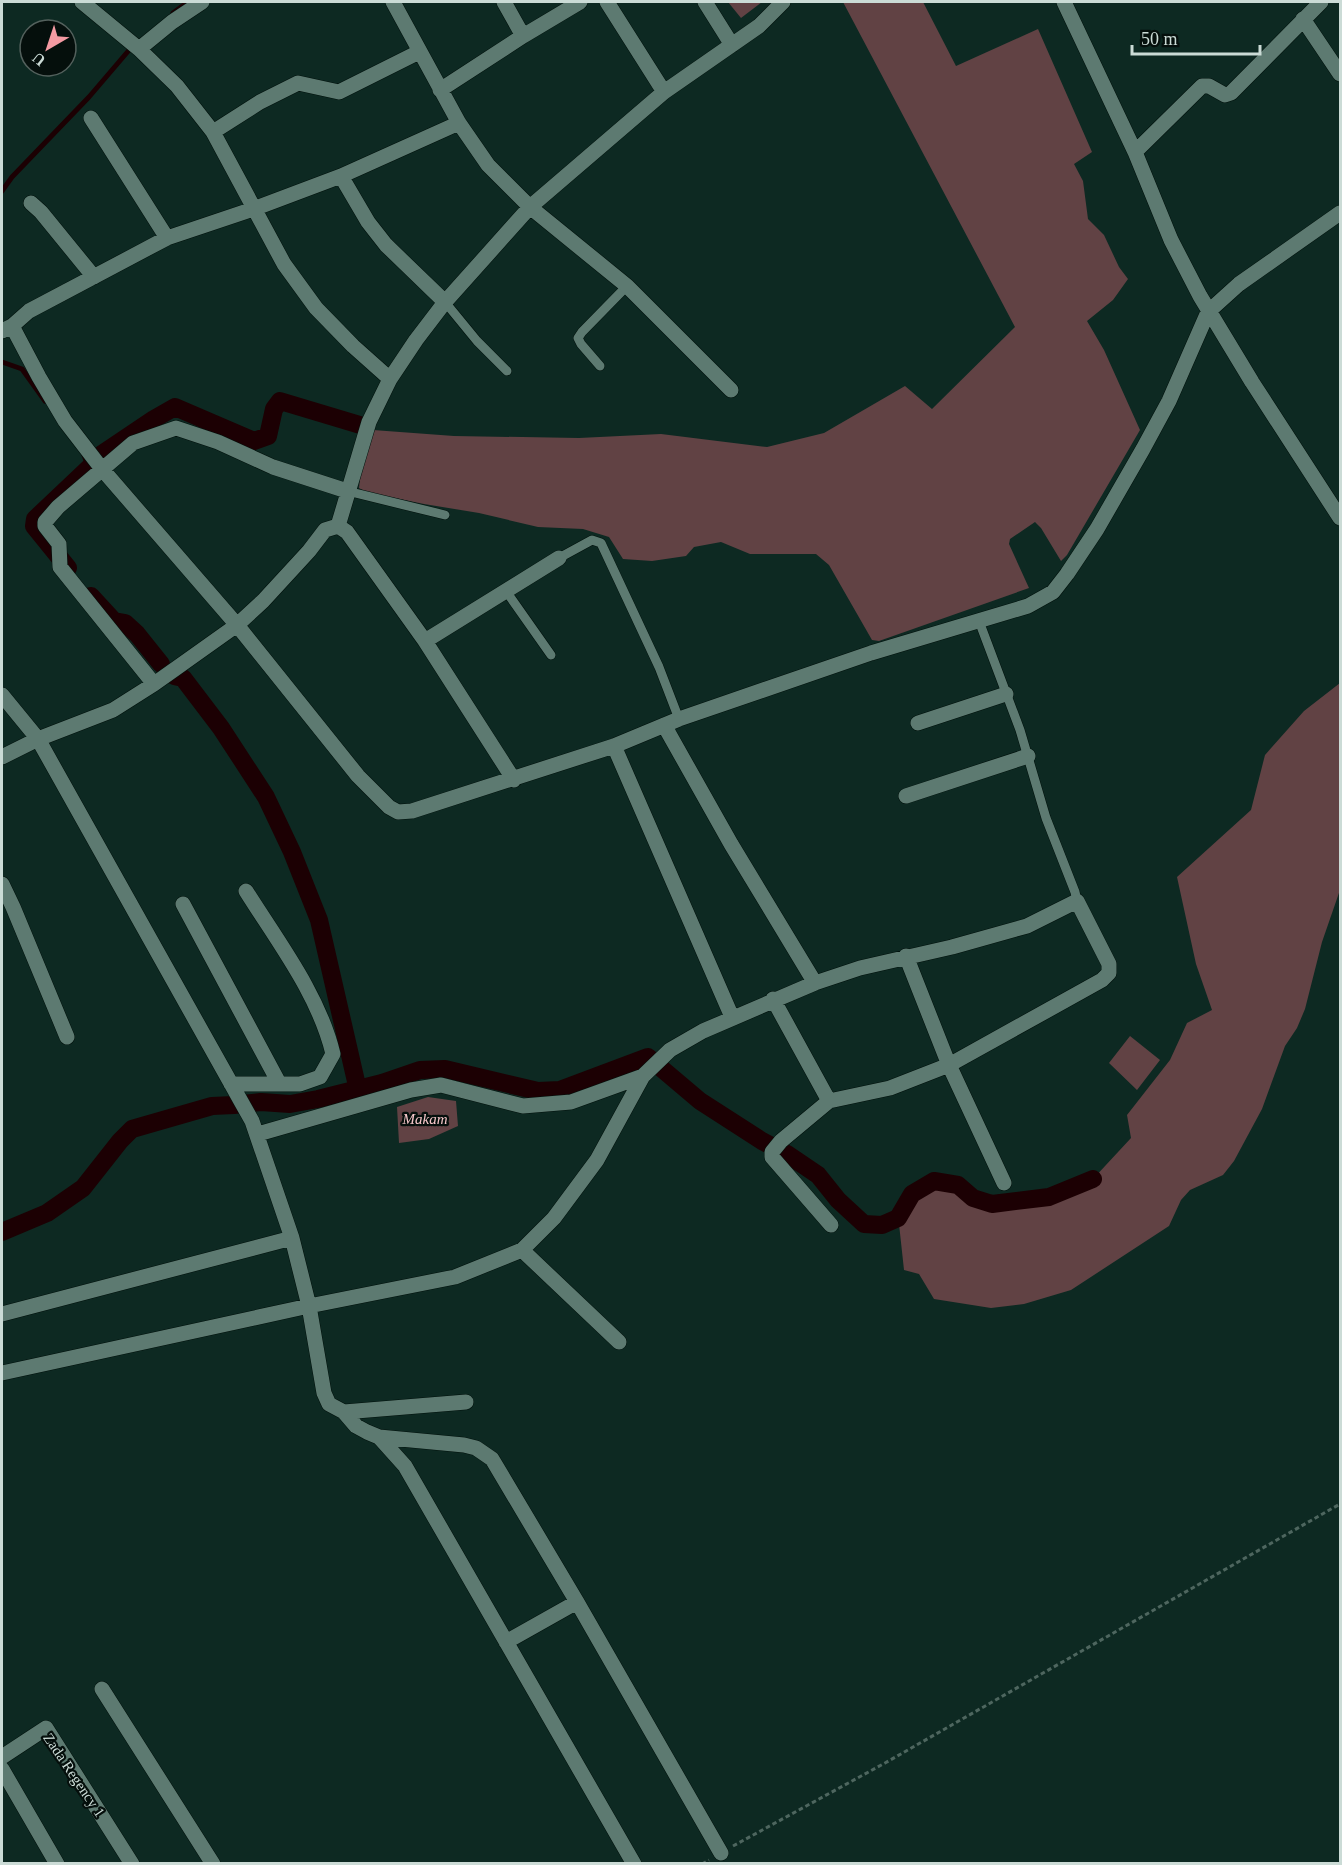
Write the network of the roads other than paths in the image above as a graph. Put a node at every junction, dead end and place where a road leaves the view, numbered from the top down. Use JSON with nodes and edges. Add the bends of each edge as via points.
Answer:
{"nodes":[{"id":1,"x":82,"y":2,"type":"edge"},
{"id":2,"x":202,"y":2,"type":"edge"},
{"id":3,"x":393,"y":2,"type":"edge"},
{"id":4,"x":504,"y":2,"type":"edge"},
{"id":5,"x":580,"y":2,"type":"edge"},
{"id":6,"x":607,"y":2,"type":"edge"},
{"id":7,"x":705,"y":2,"type":"edge"},
{"id":8,"x":783,"y":2,"type":"edge"},
{"id":9,"x":1065,"y":2,"type":"edge"},
{"id":10,"x":1321,"y":2,"type":"edge"},
{"id":11,"x":1303,"y":19,"type":"junction"},
{"id":12,"x":523,"y":36,"type":"junction"},
{"id":13,"x":732,"y":45,"type":"junction"},
{"id":14,"x":139,"y":50,"type":"junction"},
{"id":15,"x":419,"y":52,"type":"junction"},
{"id":16,"x":1341,"y":74,"type":"edge"},
{"id":17,"x":440,"y":90,"type":"junction"},
{"id":18,"x":664,"y":92,"type":"junction"},
{"id":19,"x":92,"y":118,"type":"dead end"},
{"id":20,"x":459,"y":123,"type":"junction"},
{"id":21,"x":213,"y":132,"type":"junction"},
{"id":22,"x":1135,"y":152,"type":"junction"},
{"id":23,"x":341,"y":176,"type":"junction"},
{"id":24,"x":31,"y":203,"type":"dead end"},
{"id":25,"x":530,"y":207,"type":"junction"},
{"id":26,"x":256,"y":208,"type":"junction"},
{"id":27,"x":1339,"y":220,"type":"edge"},
{"id":28,"x":166,"y":238,"type":"junction"},
{"id":29,"x":94,"y":277,"type":"junction"},
{"id":30,"x":627,"y":286,"type":"junction"},
{"id":31,"x":445,"y":302,"type":"junction"},
{"id":32,"x":1209,"y":312,"type":"junction"},
{"id":33,"x":7,"y":328,"type":"edge"},
{"id":34,"x":600,"y":366,"type":"dead end"},
{"id":35,"x":507,"y":371,"type":"dead end"},
{"id":36,"x":390,"y":379,"type":"junction"},
{"id":37,"x":731,"y":390,"type":"dead end"},
{"id":38,"x":102,"y":469,"type":"junction"},
{"id":39,"x":347,"y":491,"type":"junction"},
{"id":40,"x":445,"y":515,"type":"dead end"},
{"id":41,"x":1341,"y":519,"type":"edge"},
{"id":42,"x":338,"y":526,"type":"junction"},
{"id":43,"x":559,"y":558,"type":"joint"},
{"id":44,"x":506,"y":591,"type":"junction"},
{"id":45,"x":979,"y":621,"type":"junction"},
{"id":46,"x":237,"y":625,"type":"junction"},
{"id":47,"x":425,"y":641,"type":"junction"},
{"id":48,"x":551,"y":655,"type":"dead end"},
{"id":49,"x":154,"y":684,"type":"junction"},
{"id":50,"x":1006,"y":694,"type":"junction"},
{"id":51,"x":2,"y":695,"type":"edge"},
{"id":52,"x":679,"y":719,"type":"junction"},
{"id":53,"x":918,"y":723,"type":"dead end"},
{"id":54,"x":664,"y":725,"type":"junction"},
{"id":55,"x":38,"y":739,"type":"junction"},
{"id":56,"x":614,"y":746,"type":"junction"},
{"id":57,"x":1028,"y":756,"type":"junction"},
{"id":58,"x":2,"y":757,"type":"edge"},
{"id":59,"x":514,"y":780,"type":"junction"},
{"id":60,"x":906,"y":796,"type":"dead end"},
{"id":61,"x":2,"y":884,"type":"edge"},
{"id":62,"x":246,"y":891,"type":"dead end"},
{"id":63,"x":1077,"y":901,"type":"junction"},
{"id":64,"x":183,"y":904,"type":"dead end"},
{"id":65,"x":906,"y":956,"type":"junction"},
{"id":66,"x":815,"y":983,"type":"junction"},
{"id":67,"x":773,"y":999,"type":"junction"},
{"id":68,"x":732,"y":1017,"type":"junction"},
{"id":69,"x":67,"y":1037,"type":"dead end"},
{"id":70,"x":949,"y":1065,"type":"junction"},
{"id":71,"x":650,"y":1069,"type":"junction"},
{"id":72,"x":279,"y":1083,"type":"junction"},
{"id":73,"x":231,"y":1084,"type":"junction"},
{"id":74,"x":829,"y":1101,"type":"junction"},
{"id":75,"x":255,"y":1127,"type":"junction"},
{"id":76,"x":1004,"y":1183,"type":"dead end"},
{"id":77,"x":831,"y":1225,"type":"dead end"},
{"id":78,"x":292,"y":1238,"type":"junction"},
{"id":79,"x":522,"y":1250,"type":"junction"},
{"id":80,"x":309,"y":1306,"type":"junction"},
{"id":81,"x":2,"y":1314,"type":"edge"},
{"id":82,"x":619,"y":1342,"type":"dead end"},
{"id":83,"x":2,"y":1373,"type":"edge"},
{"id":84,"x":466,"y":1402,"type":"dead end"},
{"id":85,"x":344,"y":1412,"type":"junction"},
{"id":86,"x":380,"y":1437,"type":"junction"},
{"id":87,"x":577,"y":1602,"type":"junction"},
{"id":88,"x":506,"y":1641,"type":"junction"},
{"id":89,"x":102,"y":1689,"type":"dead end"},
{"id":90,"x":2,"y":1757,"type":"edge"},
{"id":91,"x":2,"y":1769,"type":"edge"},
{"id":92,"x":721,"y":1852,"type":"road end"},
{"id":93,"x":57,"y":1863,"type":"edge"},
{"id":94,"x":131,"y":1863,"type":"edge"},
{"id":95,"x":213,"y":1863,"type":"edge"},
{"id":96,"x":634,"y":1863,"type":"edge"}],
"edges":[{"from":1,"to":14,"type":"street"},
{"from":2,"to":14,"type":"street"},
{"from":3,"to":15,"type":"street"},
{"from":4,"to":12,"type":"street"},
{"from":5,"to":12,"type":"street"},
{"from":6,"to":18,"type":"street"},
{"from":7,"to":13,"type":"street"},
{"from":8,"to":13,"type":"street"},
{"from":9,"to":22,"type":"street"},
{"from":10,"to":11,"type":"street"},
{"from":11,"to":16,"type":"street"},
{"from":11,"to":22,"type":"street","via":[[1231,93],[1225,95],[1209,86],[1202,87]]},
{"from":12,"to":17,"type":"street"},
{"from":13,"to":18,"type":"street"},
{"from":14,"to":21,"type":"street","via":[[177,86]]},
{"from":15,"to":17,"type":"street"},
{"from":15,"to":21,"type":"street","via":[[339,92],[298,83]]},
{"from":17,"to":20,"type":"street"},
{"from":18,"to":25,"type":"street"},
{"from":19,"to":28,"type":"street"},
{"from":20,"to":23,"type":"street"},
{"from":20,"to":25,"type":"street","via":[[488,165]]},
{"from":21,"to":26,"type":"street"},
{"from":22,"to":32,"type":"street","via":[[1171,240]]},
{"from":23,"to":26,"type":"street"},
{"from":23,"to":31,"type":"street","via":[[386,245]]},
{"from":24,"to":29,"type":"street"},
{"from":25,"to":30,"type":"street"},
{"from":25,"to":31,"type":"street"},
{"from":26,"to":28,"type":"street"},
{"from":26,"to":36,"type":"street","via":[[284,264],[316,308]]},
{"from":27,"to":32,"type":"street","via":[[1239,284]]},
{"from":28,"to":29,"type":"street"},
{"from":29,"to":33,"type":"street","via":[[29,311]]},
{"from":30,"to":34,"type":"lane","via":[[578,338]]},
{"from":30,"to":37,"type":"street"},
{"from":31,"to":35,"type":"lane"},
{"from":31,"to":36,"type":"street"},
{"from":32,"to":41,"type":"street"},
{"from":32,"to":45,"type":"street","via":[[1143,449],[1067,574],[1053,592],[1028,606]]},
{"from":33,"to":38,"type":"street","via":[[65,421]]},
{"from":36,"to":39,"type":"street","via":[[369,422]]},
{"from":38,"to":39,"type":"street","via":[[133,443],[176,428],[273,467]]},
{"from":38,"to":46,"type":"street"},
{"from":38,"to":49,"type":"street","via":[[58,507],[45,526],[59,544],[60,567]]},
{"from":39,"to":40,"type":"lane"},
{"from":39,"to":42,"type":"street"},
{"from":42,"to":46,"type":"street","via":[[325,530],[263,602]]},
{"from":42,"to":47,"type":"street","via":[[347,532]]},
{"from":43,"to":44,"type":"street"},
{"from":43,"to":52,"type":"lane","via":[[592,540],[601,543]]},
{"from":44,"to":47,"type":"street"},
{"from":44,"to":48,"type":"lane"},
{"from":45,"to":50,"type":"lane"},
{"from":45,"to":52,"type":"street","via":[[871,653]]},
{"from":46,"to":49,"type":"street"},
{"from":46,"to":59,"type":"street","via":[[352,769],[389,807],[398,812],[412,811]]},
{"from":47,"to":59,"type":"street"},
{"from":49,"to":55,"type":"street","via":[[113,710]]},
{"from":50,"to":53,"type":"street"},
{"from":50,"to":57,"type":"lane"},
{"from":51,"to":55,"type":"street"},
{"from":52,"to":54,"type":"street"},
{"from":54,"to":56,"type":"street"},
{"from":54,"to":66,"type":"street"},
{"from":55,"to":58,"type":"street"},
{"from":55,"to":73,"type":"street"},
{"from":56,"to":59,"type":"street"},
{"from":56,"to":68,"type":"street"},
{"from":57,"to":60,"type":"street"},
{"from":57,"to":63,"type":"lane"},
{"from":61,"to":69,"type":"street"},
{"from":62,"to":72,"type":"street","via":[[300,978],[327,1029],[333,1054],[320,1077],[300,1084]]},
{"from":63,"to":65,"type":"street","via":[[1027,926]]},
{"from":63,"to":70,"type":"street","via":[[1109,964],[1109,973]]},
{"from":64,"to":72,"type":"street"},
{"from":65,"to":66,"type":"street"},
{"from":65,"to":70,"type":"street"},
{"from":66,"to":67,"type":"street"},
{"from":67,"to":68,"type":"street"},
{"from":67,"to":74,"type":"street"},
{"from":68,"to":71,"type":"street","via":[[685,1040]]},
{"from":70,"to":74,"type":"street","via":[[890,1089]]},
{"from":70,"to":76,"type":"street"},
{"from":71,"to":75,"type":"street","via":[[571,1102],[523,1106],[441,1085]]},
{"from":71,"to":79,"type":"street","via":[[597,1160],[554,1218]]},
{"from":72,"to":73,"type":"street"},
{"from":73,"to":75,"type":"street"},
{"from":74,"to":77,"type":"street","via":[[777,1147],[772,1157]]},
{"from":75,"to":78,"type":"street"},
{"from":78,"to":80,"type":"street"},
{"from":78,"to":81,"type":"street"},
{"from":79,"to":80,"type":"street","via":[[455,1277]]},
{"from":79,"to":82,"type":"street"},
{"from":80,"to":83,"type":"street"},
{"from":80,"to":85,"type":"street","via":[[324,1393],[329,1404]]},
{"from":84,"to":85,"type":"street"},
{"from":85,"to":86,"type":"street","via":[[356,1426]]},
{"from":86,"to":87,"type":"street","via":[[464,1445],[492,1459]]},
{"from":86,"to":88,"type":"street","via":[[405,1466]]},
{"from":87,"to":88,"type":"street"},
{"from":87,"to":92,"type":"street"},
{"from":88,"to":96,"type":"street"},
{"from":89,"to":95,"type":"street"},
{"from":90,"to":94,"type":"street","name":"Zada Regency 1","via":[[46,1728]]},
{"from":91,"to":93,"type":"street"}]}
